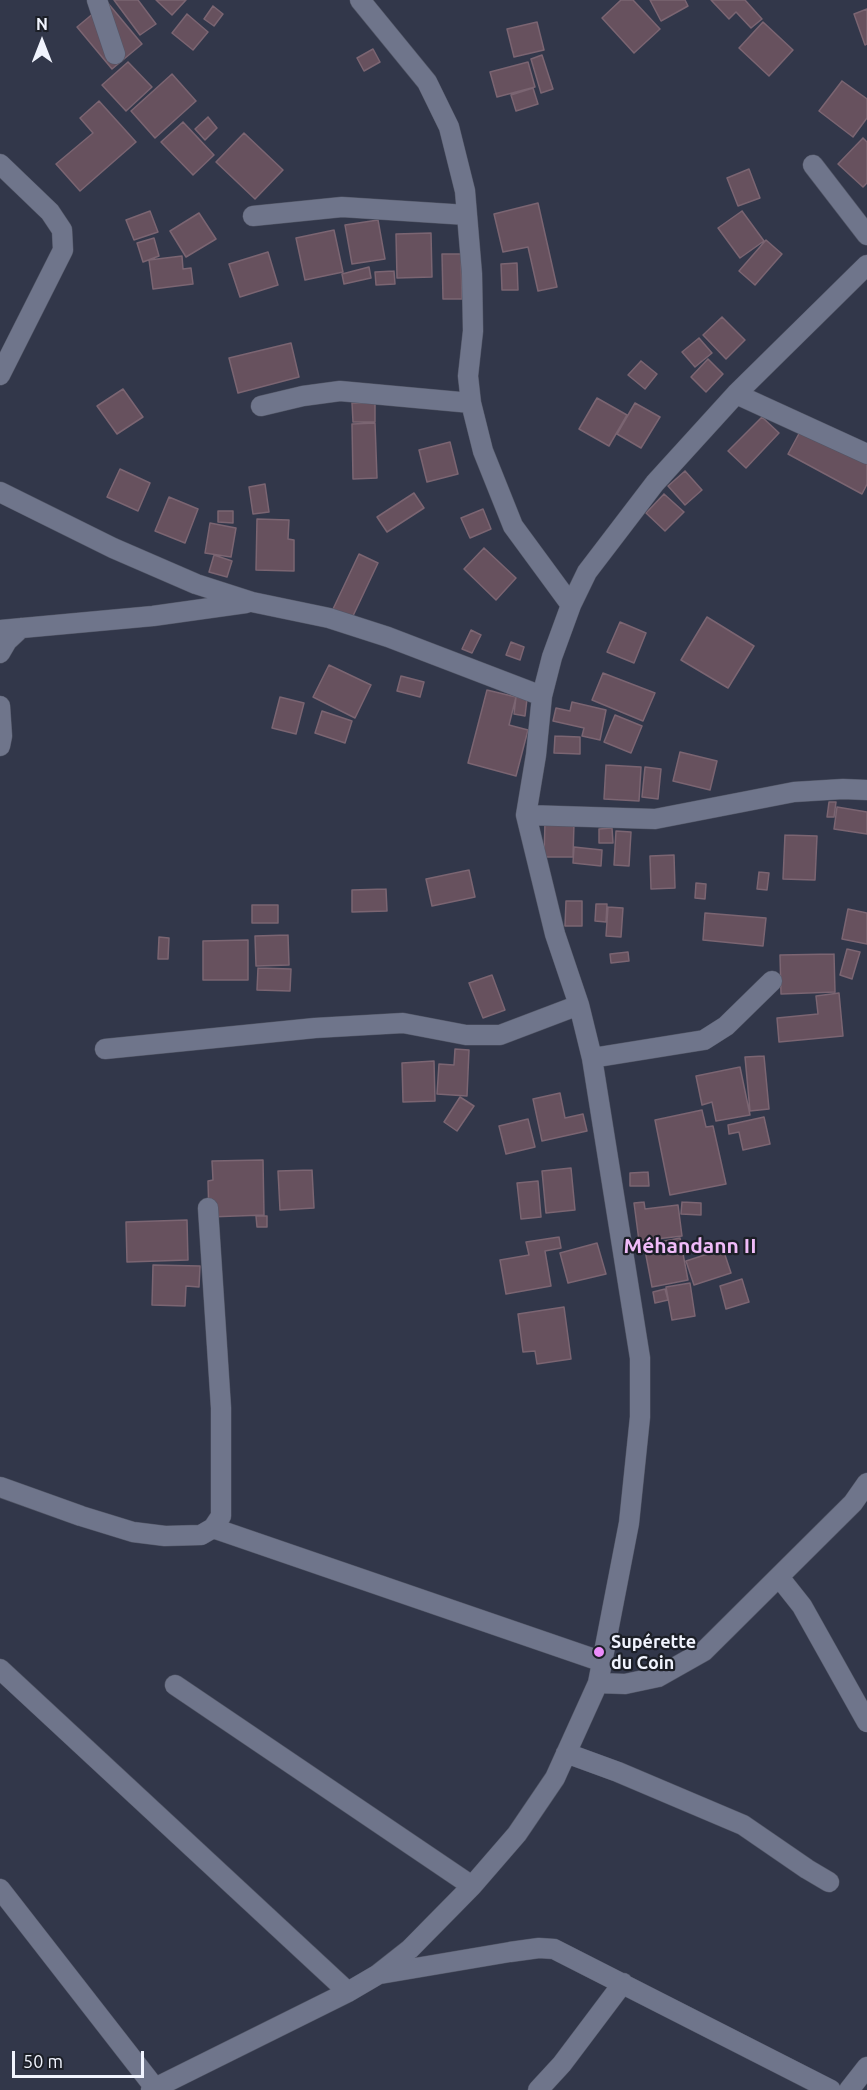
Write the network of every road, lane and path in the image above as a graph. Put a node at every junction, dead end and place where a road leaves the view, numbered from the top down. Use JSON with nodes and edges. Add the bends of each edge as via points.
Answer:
{"nodes":[{"id":1,"x":97,"y":0,"type":"edge"},
{"id":2,"x":368,"y":3,"type":"edge"},
{"id":3,"x":114,"y":54,"type":"dead end"},
{"id":4,"x":0,"y":164,"type":"edge"},
{"id":5,"x":813,"y":165,"type":"dead end"},
{"id":6,"x":253,"y":216,"type":"dead end"},
{"id":7,"x":467,"y":216,"type":"junction"},
{"id":8,"x":867,"y":235,"type":"edge"},
{"id":9,"x":867,"y":264,"type":"edge"},
{"id":10,"x":0,"y":375,"type":"edge"},
{"id":11,"x":736,"y":394,"type":"junction"},
{"id":12,"x":471,"y":403,"type":"junction"},
{"id":13,"x":261,"y":406,"type":"dead end"},
{"id":14,"x":867,"y":454,"type":"edge"},
{"id":15,"x":0,"y":492,"type":"edge"},
{"id":16,"x":252,"y":602,"type":"junction"},
{"id":17,"x":571,"y":605,"type":"junction"},
{"id":18,"x":21,"y":628,"type":"junction"},
{"id":19,"x":0,"y":630,"type":"edge"},
{"id":20,"x":0,"y":653,"type":"edge"},
{"id":21,"x":542,"y":696,"type":"junction"},
{"id":22,"x":0,"y":706,"type":"edge"},
{"id":23,"x":0,"y":746,"type":"edge"},
{"id":24,"x":867,"y":790,"type":"edge"},
{"id":25,"x":526,"y":815,"type":"junction"},
{"id":26,"x":772,"y":981,"type":"dead end"},
{"id":27,"x":579,"y":1005,"type":"junction"},
{"id":28,"x":105,"y":1049,"type":"dead end"},
{"id":29,"x":592,"y":1058,"type":"junction"},
{"id":30,"x":208,"y":1208,"type":"dead end"},
{"id":31,"x":867,"y":1482,"type":"edge"},
{"id":32,"x":0,"y":1487,"type":"edge"},
{"id":33,"x":213,"y":1528,"type":"junction"},
{"id":34,"x":779,"y":1576,"type":"junction"},
{"id":35,"x":603,"y":1662,"type":"junction"},
{"id":36,"x":0,"y":1669,"type":"edge"},
{"id":37,"x":598,"y":1683,"type":"junction"},
{"id":38,"x":176,"y":1685,"type":"dead end"},
{"id":39,"x":867,"y":1722,"type":"edge"},
{"id":40,"x":566,"y":1753,"type":"junction"},
{"id":41,"x":830,"y":1882,"type":"dead end"},
{"id":42,"x":472,"y":1886,"type":"junction"},
{"id":43,"x":0,"y":1889,"type":"edge"},
{"id":44,"x":377,"y":1975,"type":"junction"},
{"id":45,"x":623,"y":1983,"type":"junction"},
{"id":46,"x":348,"y":1992,"type":"junction"},
{"id":47,"x":867,"y":2067,"type":"edge"},
{"id":48,"x":153,"y":2089,"type":"edge"},
{"id":49,"x":538,"y":2090,"type":"edge"},
{"id":50,"x":831,"y":2090,"type":"edge"},
{"id":51,"x":849,"y":2090,"type":"edge"}],
"edges":[{"from":1,"to":3,"type":"street"},
{"from":2,"to":7,"type":"street","via":[[427,82],[449,127]]},
{"from":4,"to":10,"type":"street","via":[[50,212],[62,230],[63,250]]},
{"from":5,"to":8,"type":"street"},
{"from":6,"to":7,"type":"street","via":[[342,207]]},
{"from":7,"to":12,"type":"street","via":[[472,274],[473,331],[468,376]]},
{"from":9,"to":11,"type":"street"},
{"from":11,"to":14,"type":"street"},
{"from":11,"to":17,"type":"street","via":[[656,483],[587,572]]},
{"from":12,"to":13,"type":"street","via":[[340,390]]},
{"from":12,"to":17,"type":"street","via":[[483,452],[513,526]]},
{"from":15,"to":16,"type":"street","via":[[113,548],[196,584]]},
{"from":16,"to":18,"type":"street"},
{"from":16,"to":21,"type":"street","via":[[339,621]]},
{"from":17,"to":21,"type":"street"},
{"from":18,"to":19,"type":"street"},
{"from":18,"to":20,"type":"street","via":[[7,640]]},
{"from":21,"to":25,"type":"street"},
{"from":22,"to":23,"type":"street"},
{"from":24,"to":25,"type":"street","via":[[794,792],[655,819]]},
{"from":25,"to":27,"type":"street","via":[[555,934]]},
{"from":26,"to":29,"type":"street","via":[[726,1026],[704,1040]]},
{"from":27,"to":28,"type":"street","via":[[500,1035],[465,1035],[403,1023]]},
{"from":27,"to":29,"type":"street"},
{"from":29,"to":35,"type":"street","via":[[640,1358],[640,1416],[629,1523]]},
{"from":30,"to":33,"type":"street","via":[[221,1408],[221,1516]]},
{"from":31,"to":34,"type":"street","via":[[853,1503]]},
{"from":32,"to":33,"type":"street","via":[[133,1532],[201,1535]]},
{"from":33,"to":35,"type":"street"},
{"from":34,"to":37,"type":"street","via":[[704,1651],[657,1677],[625,1684]]},
{"from":34,"to":39,"type":"street","via":[[802,1606]]},
{"from":35,"to":37,"type":"street"},
{"from":36,"to":46,"type":"street"},
{"from":37,"to":40,"type":"street"},
{"from":38,"to":42,"type":"street"},
{"from":40,"to":41,"type":"street","via":[[743,1826]]},
{"from":40,"to":42,"type":"street","via":[[555,1778],[517,1834]]},
{"from":42,"to":44,"type":"street","via":[[410,1949]]},
{"from":43,"to":48,"type":"street"},
{"from":44,"to":45,"type":"street","via":[[539,1948],[554,1949]]},
{"from":44,"to":46,"type":"street"},
{"from":45,"to":49,"type":"street"},
{"from":45,"to":50,"type":"street"},
{"from":46,"to":48,"type":"street"},
{"from":47,"to":51,"type":"street"}]}
